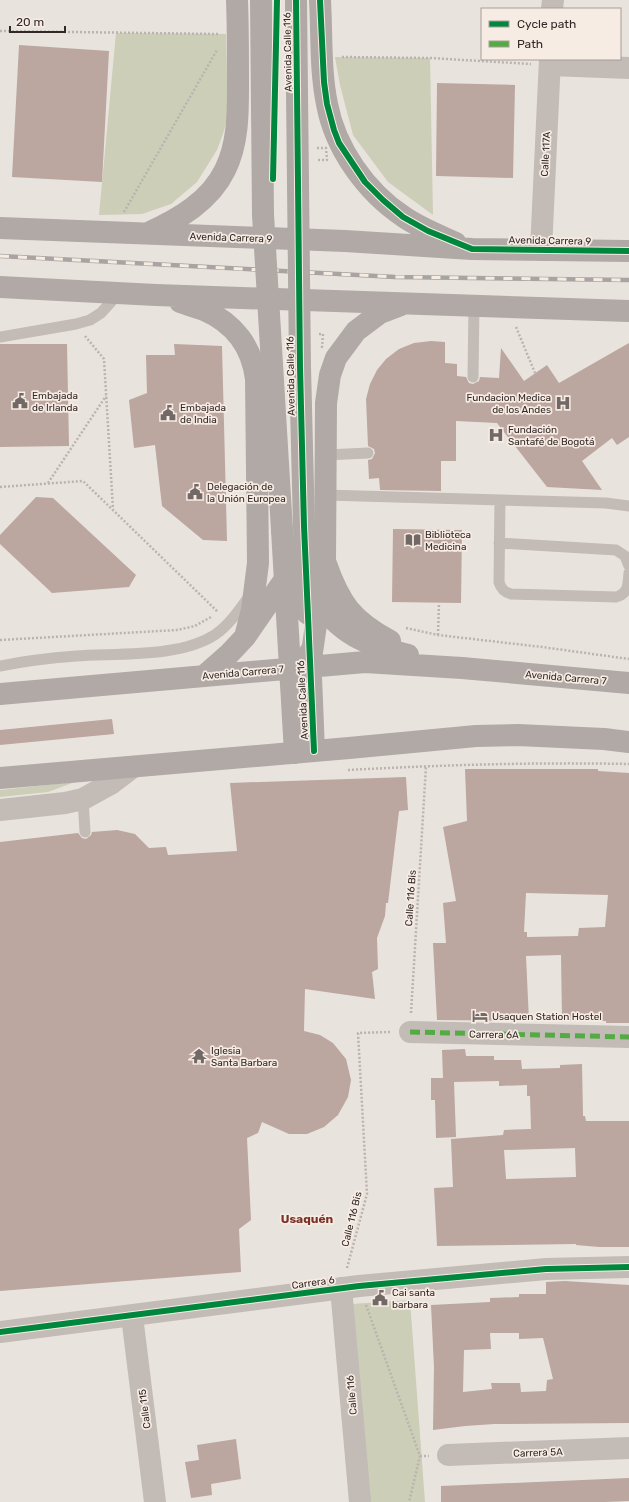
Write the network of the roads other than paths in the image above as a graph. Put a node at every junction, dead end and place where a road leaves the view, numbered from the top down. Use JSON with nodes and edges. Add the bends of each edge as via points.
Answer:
{"nodes":[{"id":1,"x":237,"y":0,"type":"edge"},
{"id":2,"x":261,"y":0,"type":"edge"},
{"id":3,"x":296,"y":0,"type":"edge"},
{"id":4,"x":320,"y":0,"type":"edge"},
{"id":5,"x":550,"y":62,"type":"edge"},
{"id":6,"x":629,"y":68,"type":"edge"},
{"id":7,"x":1,"y":226,"type":"edge"},
{"id":8,"x":147,"y":234,"type":"junction"},
{"id":9,"x":472,"y":249,"type":"junction"},
{"id":10,"x":541,"y":250,"type":"junction"},
{"id":11,"x":629,"y":251,"type":"edge"},
{"id":12,"x":0,"y":287,"type":"edge"},
{"id":13,"x":119,"y":293,"type":"junction"},
{"id":14,"x":156,"y":295,"type":"junction"},
{"id":15,"x":404,"y":303,"type":"junction"},
{"id":16,"x":474,"y":306,"type":"junction"},
{"id":17,"x":629,"y":311,"type":"edge"},
{"id":18,"x":0,"y":337,"type":"edge"},
{"id":19,"x":473,"y":377,"type":"dead end"},
{"id":20,"x":368,"y":453,"type":"dead end"},
{"id":21,"x":326,"y":455,"type":"junction"},
{"id":22,"x":326,"y":496,"type":"junction"},
{"id":23,"x":500,"y":500,"type":"junction"},
{"id":24,"x":629,"y":506,"type":"edge"},
{"id":25,"x":499,"y":543,"type":"junction"},
{"id":26,"x":325,"y":563,"type":"junction"},
{"id":27,"x":629,"y":566,"type":"edge"},
{"id":28,"x":629,"y":572,"type":"edge"},
{"id":29,"x":306,"y":575,"type":"junction"},
{"id":30,"x":285,"y":579,"type":"junction"},
{"id":31,"x":256,"y":586,"type":"junction"},
{"id":32,"x":320,"y":602,"type":"junction"},
{"id":33,"x":245,"y":637,"type":"junction"},
{"id":34,"x":0,"y":666,"type":"edge"},
{"id":35,"x":300,"y":667,"type":"junction"},
{"id":36,"x":462,"y":668,"type":"junction"},
{"id":37,"x":204,"y":676,"type":"junction"},
{"id":38,"x":629,"y":683,"type":"edge"},
{"id":39,"x":0,"y":694,"type":"edge"},
{"id":40,"x":629,"y":742,"type":"edge"},
{"id":41,"x":305,"y":752,"type":"junction"},
{"id":42,"x":133,"y":767,"type":"junction"},
{"id":43,"x":0,"y":778,"type":"edge"},
{"id":44,"x":83,"y":799,"type":"junction"},
{"id":45,"x":0,"y":810,"type":"edge"},
{"id":46,"x":85,"y":832,"type":"dead end"},
{"id":47,"x":410,"y":1032,"type":"road end"},
{"id":48,"x":629,"y":1037,"type":"edge"},
{"id":49,"x":629,"y":1267,"type":"edge"},
{"id":50,"x":350,"y":1287,"type":"junction"},
{"id":51,"x":132,"y":1316,"type":"junction"},
{"id":52,"x":0,"y":1332,"type":"edge"},
{"id":53,"x":629,"y":1448,"type":"edge"},
{"id":54,"x":448,"y":1455,"type":"dead end"},
{"id":55,"x":155,"y":1502,"type":"edge"},
{"id":56,"x":360,"y":1502,"type":"edge"}],
"edges":[{"from":1,"to":8,"type":"main road","via":[[232,34],[238,116],[225,170],[210,192],[195,206]]},
{"from":2,"to":30,"type":"main road","name":"Avenida Calle 116","bridge":true,"via":[[263,215]]},
{"from":3,"to":29,"type":"main road","name":"Avenida Calle 116","bridge":true,"via":[[300,367]]},
{"from":4,"to":9,"type":"main road","via":[[327,104],[339,143],[365,182],[403,217],[428,231]]},
{"from":5,"to":6,"type":"street"},
{"from":5,"to":10,"type":"street","name":"Calle 117A"},
{"from":7,"to":8,"type":"main road","name":"Avenida Carrera 9"},
{"from":8,"to":9,"type":"main road","name":"Avenida Carrera 9","via":[[346,241]]},
{"from":9,"to":10,"type":"main road","name":"Avenida Carrera 9"},
{"from":10,"to":11,"type":"main road","name":"Avenida Carrera 9"},
{"from":12,"to":13,"type":"main road"},
{"from":13,"to":14,"type":"main road"},
{"from":13,"to":18,"type":"lane","via":[[101,313],[90,320]]},
{"from":14,"to":15,"type":"main road"},
{"from":14,"to":31,"type":"main road","via":[[204,310],[218,318],[245,343],[252,360],[256,379]]},
{"from":15,"to":16,"type":"main road"},
{"from":15,"to":21,"type":"main road","via":[[380,313],[356,331],[336,358],[327,387]]},
{"from":16,"to":17,"type":"main road"},
{"from":16,"to":19,"type":"lane"},
{"from":20,"to":21,"type":"lane"},
{"from":21,"to":22,"type":"main road"},
{"from":22,"to":23,"type":"lane"},
{"from":22,"to":26,"type":"main road"},
{"from":23,"to":24,"type":"lane"},
{"from":23,"to":25,"type":"lane"},
{"from":25,"to":27,"type":"lane","via":[[616,550],[625,556]]},
{"from":25,"to":28,"type":"lane","via":[[499,582],[505,593],[616,597],[625,593]]},
{"from":26,"to":32,"type":"main road"},
{"from":26,"to":36,"type":"main road","via":[[340,598],[360,622],[394,644]]},
{"from":29,"to":32,"type":"main road"},
{"from":29,"to":35,"type":"main road","name":"Avenida Calle 116"},
{"from":30,"to":33,"type":"main road"},
{"from":30,"to":35,"type":"main road","name":"Avenida Calle 116"},
{"from":31,"to":33,"type":"main road"},
{"from":31,"to":34,"type":"lane","via":[[229,622],[216,634],[200,642],[177,649],[75,656]]},
{"from":32,"to":35,"type":"main road"},
{"from":32,"to":36,"type":"main road","via":[[336,624],[348,634],[365,642],[382,649]]},
{"from":33,"to":37,"type":"main road"},
{"from":35,"to":36,"type":"main road","name":"Avenida Carrera 7","via":[[365,662]]},
{"from":35,"to":37,"type":"main road","name":"Avenida Carrera 7"},
{"from":35,"to":41,"type":"main road","name":"Avenida Calle 116"},
{"from":36,"to":38,"type":"main road","name":"Avenida Carrera 7"},
{"from":37,"to":39,"type":"main road","name":"Avenida Carrera 7"},
{"from":40,"to":41,"type":"main road","via":[[518,734]]},
{"from":41,"to":42,"type":"main road"},
{"from":42,"to":43,"type":"main road"},
{"from":42,"to":44,"type":"street","via":[[112,783]]},
{"from":44,"to":45,"type":"street"},
{"from":44,"to":46,"type":"lane"},
{"from":47,"to":48,"type":"street","name":"Carrera 6A"},
{"from":49,"to":50,"type":"street","name":"Carrera 6","via":[[546,1269]]},
{"from":50,"to":51,"type":"street","name":"Carrera 6"},
{"from":50,"to":56,"type":"street","name":"Calle 116"},
{"from":51,"to":52,"type":"street","name":"Carrera 6"},
{"from":51,"to":55,"type":"street","name":"Calle 115"},
{"from":53,"to":54,"type":"street","name":"Carrera 5A"}]}
